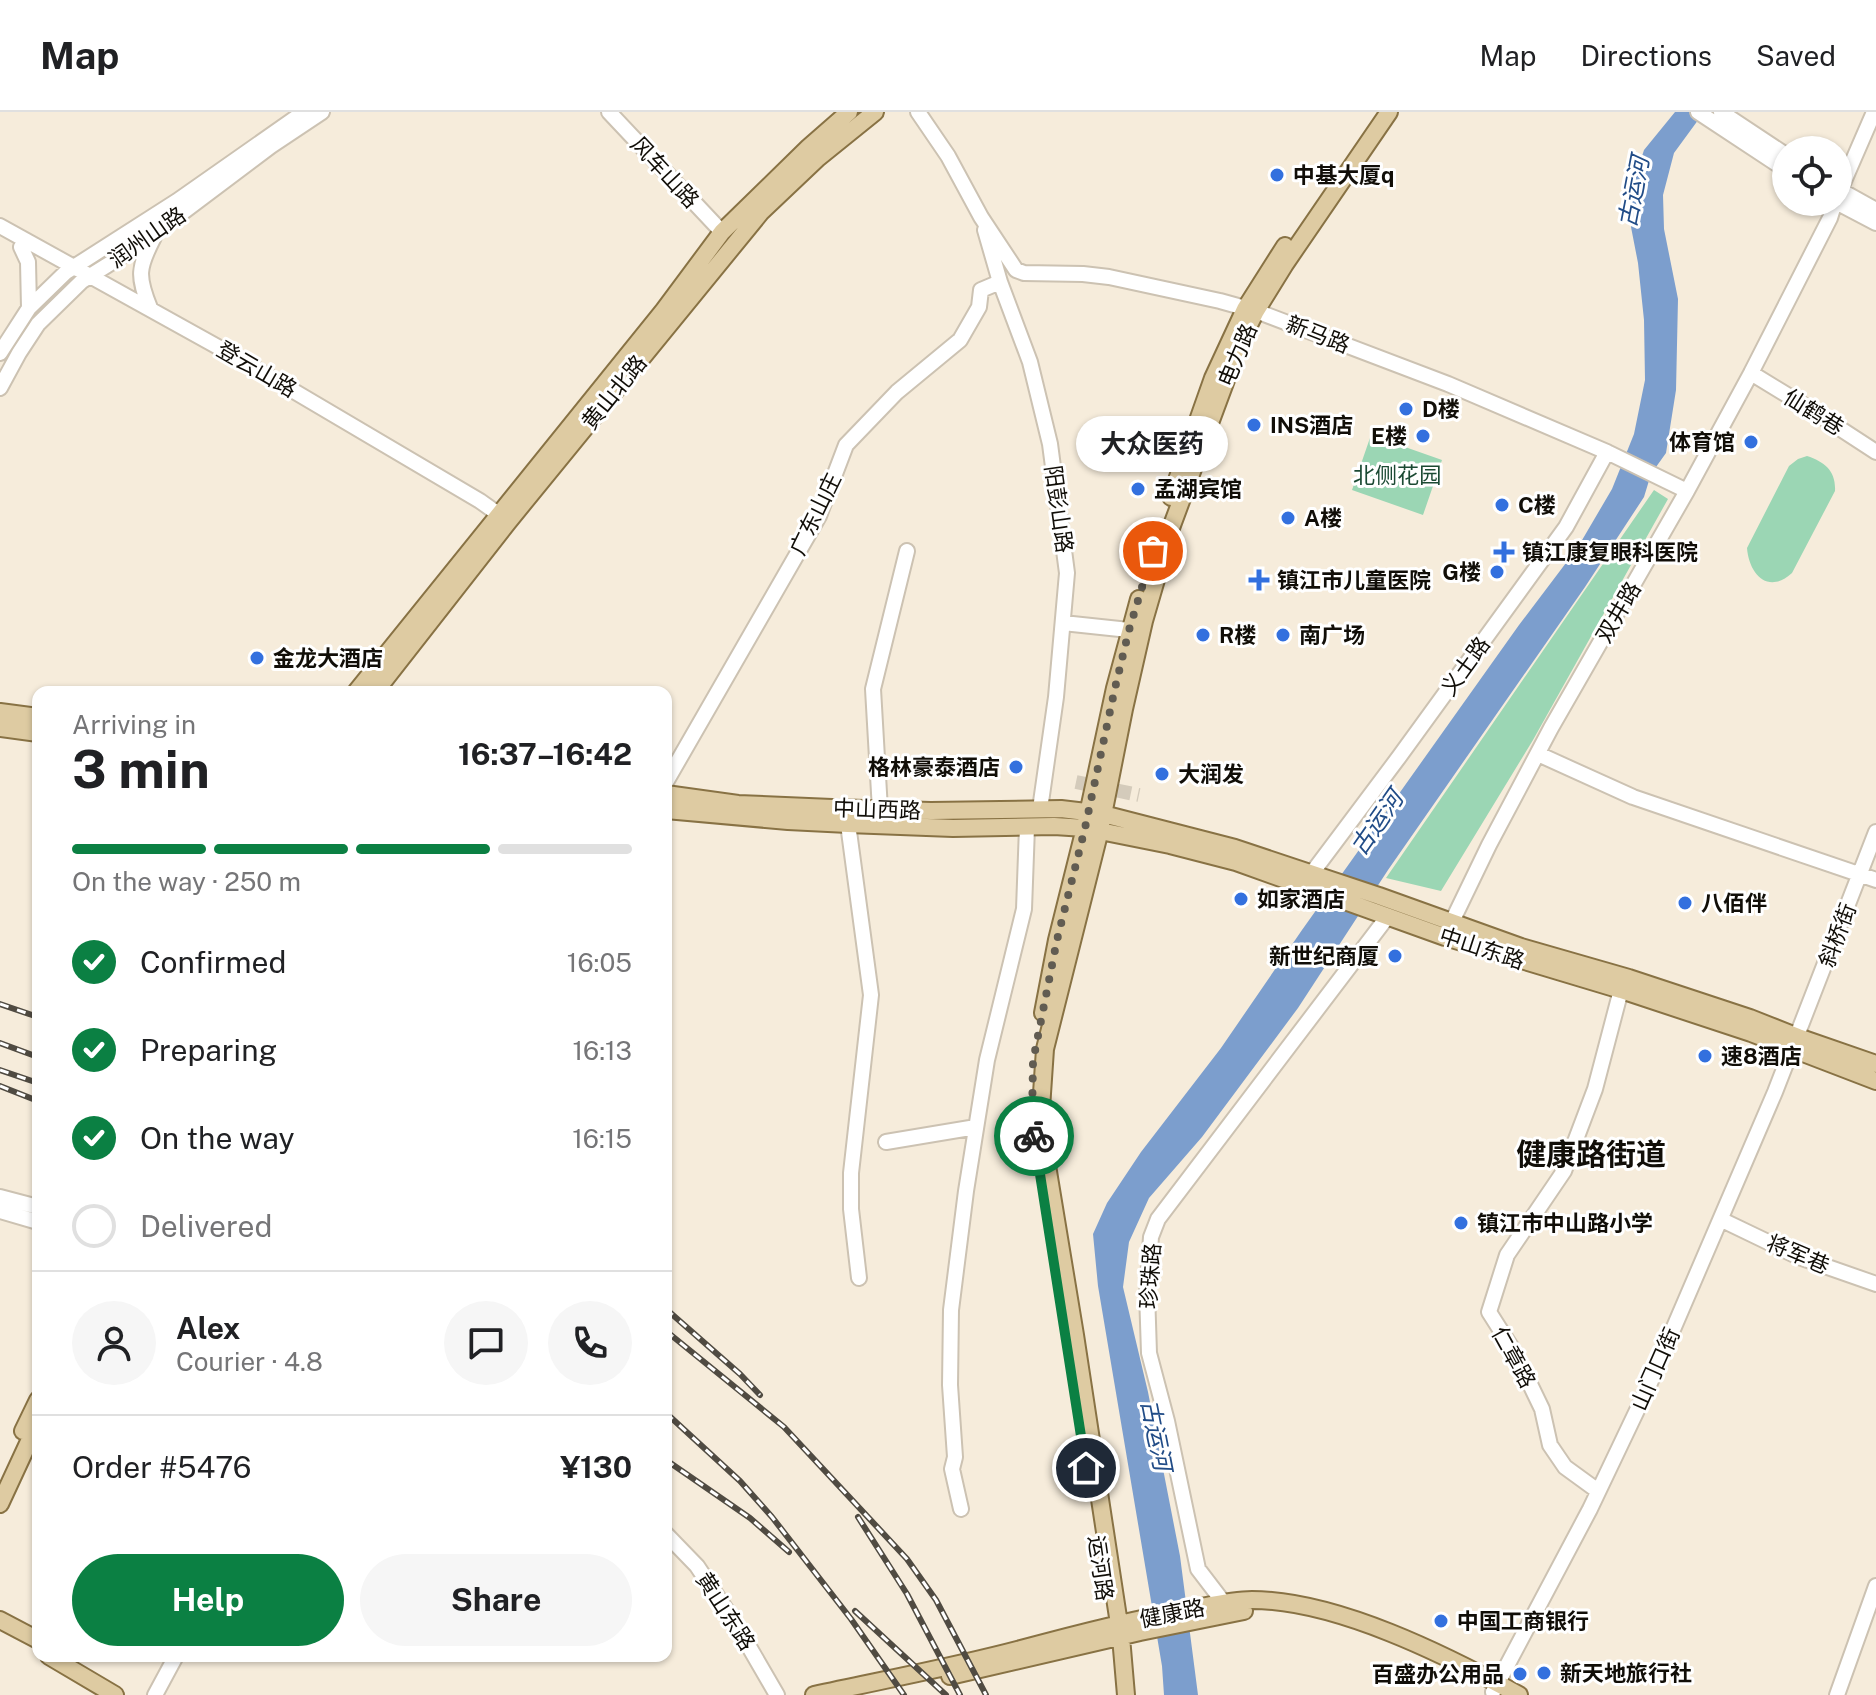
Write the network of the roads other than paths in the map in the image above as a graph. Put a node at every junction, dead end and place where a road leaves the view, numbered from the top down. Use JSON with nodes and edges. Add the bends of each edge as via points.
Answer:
{"nodes":[{"id":1,"x":304,"y":112,"type":"edge"},
{"id":2,"x":322,"y":112,"type":"edge"},
{"id":3,"x":609,"y":112,"type":"edge"},
{"id":4,"x":849,"y":112,"type":"edge"},
{"id":5,"x":875,"y":112,"type":"edge"},
{"id":6,"x":918,"y":112,"type":"edge"},
{"id":7,"x":1376,"y":112,"type":"edge"},
{"id":8,"x":1389,"y":112,"type":"edge"},
{"id":9,"x":1698,"y":112,"type":"edge"},
{"id":10,"x":1874,"y":112,"type":"edge"},
{"id":11,"x":1717,"y":117,"type":"edge"},
{"id":12,"x":1772,"y":147,"type":"edge"},
{"id":13,"x":1772,"y":159,"type":"edge"},
{"id":14,"x":1852,"y":162,"type":"edge"},
{"id":15,"x":1852,"y":200,"type":"edge"},
{"id":16,"x":1874,"y":205,"type":"edge"},
{"id":17,"x":1852,"y":206,"type":"edge"},
{"id":18,"x":1831,"y":216,"type":"edge"},
{"id":19,"x":981,"y":217,"type":"junction"},
{"id":20,"x":1876,"y":223,"type":"edge"},
{"id":21,"x":0,"y":226,"type":"edge"},
{"id":22,"x":158,"y":230,"type":"junction"},
{"id":23,"x":722,"y":232,"type":"junction"},
{"id":24,"x":0,"y":234,"type":"edge"},
{"id":25,"x":21,"y":247,"type":"junction"},
{"id":26,"x":70,"y":270,"type":"junction"},
{"id":27,"x":86,"y":278,"type":"junction"},
{"id":28,"x":1000,"y":282,"type":"junction"},
{"id":29,"x":29,"y":308,"type":"junction"},
{"id":30,"x":151,"y":308,"type":"junction"},
{"id":31,"x":1250,"y":310,"type":"junction"},
{"id":32,"x":0,"y":353,"type":"edge"},
{"id":33,"x":1751,"y":373,"type":"junction"},
{"id":34,"x":0,"y":388,"type":"edge"},
{"id":35,"x":1607,"y":452,"type":"junction"},
{"id":36,"x":1876,"y":452,"type":"edge"},
{"id":37,"x":1687,"y":491,"type":"junction"},
{"id":38,"x":501,"y":522,"type":"junction"},
{"id":39,"x":907,"y":551,"type":"dead end"},
{"id":40,"x":1063,"y":623,"type":"junction"},
{"id":41,"x":1129,"y":630,"type":"junction"},
{"id":42,"x":361,"y":686,"type":"edge"},
{"id":43,"x":379,"y":686,"type":"edge"},
{"id":44,"x":0,"y":712,"type":"edge"},
{"id":45,"x":32,"y":716,"type":"edge"},
{"id":46,"x":0,"y":728,"type":"edge"},
{"id":47,"x":32,"y":732,"type":"edge"},
{"id":48,"x":1538,"y":754,"type":"junction"},
{"id":49,"x":672,"y":772,"type":"edge"},
{"id":50,"x":672,"y":795,"type":"edge"},
{"id":51,"x":1040,"y":809,"type":"junction"},
{"id":52,"x":880,"y":810,"type":"junction"},
{"id":53,"x":672,"y":811,"type":"edge"},
{"id":54,"x":1094,"y":821,"type":"junction"},
{"id":55,"x":848,"y":824,"type":"junction"},
{"id":56,"x":1027,"y":827,"type":"junction"},
{"id":57,"x":1876,"y":832,"type":"edge"},
{"id":58,"x":1860,"y":874,"type":"junction"},
{"id":59,"x":1318,"y":880,"type":"junction"},
{"id":60,"x":1876,"y":880,"type":"edge"},
{"id":61,"x":1375,"y":902,"type":"junction"},
{"id":62,"x":1388,"y":916,"type":"junction"},
{"id":63,"x":1448,"y":930,"type":"junction"},
{"id":64,"x":1621,"y":990,"type":"junction"},
{"id":65,"x":1795,"y":1044,"type":"junction"},
{"id":66,"x":1876,"y":1064,"type":"edge"},
{"id":67,"x":1876,"y":1081,"type":"edge"},
{"id":68,"x":976,"y":1127,"type":"junction"},
{"id":69,"x":886,"y":1142,"type":"dead end"},
{"id":70,"x":0,"y":1197,"type":"edge"},
{"id":71,"x":32,"y":1205,"type":"edge"},
{"id":72,"x":0,"y":1211,"type":"edge"},
{"id":73,"x":32,"y":1220,"type":"edge"},
{"id":74,"x":1722,"y":1220,"type":"junction"},
{"id":75,"x":859,"y":1278,"type":"dead end"},
{"id":76,"x":1876,"y":1284,"type":"edge"},
{"id":77,"x":32,"y":1412,"type":"edge"},
{"id":78,"x":32,"y":1435,"type":"edge"},
{"id":79,"x":0,"y":1479,"type":"edge"},
{"id":80,"x":1598,"y":1491,"type":"junction"},
{"id":81,"x":0,"y":1504,"type":"edge"},
{"id":82,"x":961,"y":1509,"type":"dead end"},
{"id":83,"x":672,"y":1540,"type":"edge"},
{"id":84,"x":672,"y":1550,"type":"edge"},
{"id":85,"x":1876,"y":1587,"type":"edge"},
{"id":86,"x":1215,"y":1609,"type":"junction"},
{"id":87,"x":0,"y":1620,"type":"edge"},
{"id":88,"x":0,"y":1630,"type":"edge"},
{"id":89,"x":1115,"y":1631,"type":"junction"},
{"id":90,"x":32,"y":1637,"type":"edge"},
{"id":91,"x":32,"y":1647,"type":"edge"},
{"id":92,"x":59,"y":1662,"type":"edge"},
{"id":93,"x":74,"y":1662,"type":"edge"},
{"id":94,"x":173,"y":1662,"type":"edge"},
{"id":95,"x":1496,"y":1690,"type":"edge"},
{"id":96,"x":115,"y":1695,"type":"edge"},
{"id":97,"x":129,"y":1695,"type":"edge"},
{"id":98,"x":155,"y":1695,"type":"edge"},
{"id":99,"x":770,"y":1695,"type":"edge"},
{"id":100,"x":777,"y":1695,"type":"edge"},
{"id":101,"x":814,"y":1695,"type":"edge"},
{"id":102,"x":863,"y":1695,"type":"edge"},
{"id":103,"x":1116,"y":1695,"type":"edge"},
{"id":104,"x":1126,"y":1695,"type":"edge"},
{"id":105,"x":1519,"y":1695,"type":"edge"},
{"id":106,"x":1837,"y":1695,"type":"edge"}],
"edges":[{"from":1,"to":26,"type":"street","name":"润州山路"},
{"from":2,"to":22,"type":"street","name":"润州山路"},
{"from":3,"to":23,"type":"street","name":"风车山路"},
{"from":4,"to":23,"type":"main road","name":"黄山北路"},
{"from":5,"to":38,"type":"main road","name":"黄山北路","via":[[761,212]]},
{"from":6,"to":19,"type":"street","name":"新马路"},
{"from":7,"to":31,"type":"main road","name":"电力路","via":[[1270,267]]},
{"from":8,"to":31,"type":"main road","name":"电力路"},
{"from":9,"to":11,"type":"street"},
{"from":10,"to":14,"type":"street","name":"双井路"},
{"from":11,"to":12,"type":"street"},
{"from":11,"to":13,"type":"street"},
{"from":15,"to":16,"type":"street"},
{"from":17,"to":20,"type":"street"},
{"from":18,"to":33,"type":"street","name":"双井路"},
{"from":19,"to":28,"type":"street","name":"阳彭山路"},
{"from":19,"to":31,"type":"street","name":"新马路","via":[[1016,270],[1024,273],[1109,277]]},
{"from":21,"to":26,"type":"street","name":"登云山路"},
{"from":22,"to":27,"type":"street","name":"润州山路"},
{"from":22,"to":30,"type":"street","via":[[140,278]]},
{"from":23,"to":38,"type":"main road","name":"黄山北路"},
{"from":24,"to":25,"type":"street","name":"登云山路"},
{"from":25,"to":26,"type":"street","name":"登云山路"},
{"from":25,"to":29,"type":"street","via":[[28,262]]},
{"from":26,"to":27,"type":"street","name":"登云山路"},
{"from":26,"to":29,"type":"street","name":"润州山路"},
{"from":27,"to":30,"type":"street","name":"登云山路"},
{"from":27,"to":34,"type":"street","name":"润州山路","via":[[38,324]]},
{"from":27,"to":38,"type":"street","name":"登云山路"},
{"from":28,"to":40,"type":"street","name":"阳彭山路","via":[[1030,362],[1050,444],[1067,573]]},
{"from":28,"to":49,"type":"street","name":"广东山庄","via":[[981,290],[979,307],[960,340],[897,392],[846,445],[819,516]]},
{"from":29,"to":32,"type":"street","name":"润州山路"},
{"from":30,"to":38,"type":"street","name":"登云山路","via":[[467,493]]},
{"from":31,"to":35,"type":"street","name":"新马路","via":[[1448,384]]},
{"from":31,"to":41,"type":"main road","name":"电力路","via":[[1213,378]]},
{"from":31,"to":54,"type":"main road","name":"电力路","via":[[1171,528]]},
{"from":33,"to":36,"type":"street","name":"仙鹤巷"},
{"from":33,"to":37,"type":"street","name":"双井路"},
{"from":35,"to":37,"type":"street","name":"新马路"},
{"from":35,"to":59,"type":"street","name":"义土路","via":[[1566,527],[1399,757]]},
{"from":37,"to":48,"type":"street","name":"双井路"},
{"from":38,"to":42,"type":"main road","name":"黄山北路"},
{"from":38,"to":43,"type":"main road","name":"黄山北路"},
{"from":39,"to":52,"type":"street","via":[[873,689]]},
{"from":40,"to":41,"type":"street"},
{"from":40,"to":51,"type":"street","name":"阳彭山路"},
{"from":41,"to":54,"type":"main road","name":"电力路"},
{"from":44,"to":45,"type":"main road"},
{"from":46,"to":47,"type":"main road"},
{"from":48,"to":58,"type":"street","via":[[1633,797]]},
{"from":48,"to":63,"type":"street","name":"双井路"},
{"from":50,"to":52,"type":"main road","name":"中山西路","via":[[738,804]]},
{"from":51,"to":52,"type":"main road","name":"中山西路"},
{"from":51,"to":54,"type":"main road","name":"中山西路"},
{"from":53,"to":55,"type":"main road","name":"中山西路"},
{"from":54,"to":56,"type":"main road","name":"中山西路"},
{"from":54,"to":59,"type":"main road","name":"中山东路"},
{"from":54,"to":89,"type":"main road","name":"运河路","via":[[1057,940],[1033,1061],[1032,1120]]},
{"from":55,"to":56,"type":"main road","name":"中山西路"},
{"from":55,"to":75,"type":"street","via":[[871,995],[851,1173]]},
{"from":56,"to":68,"type":"street","via":[[1024,909]]},
{"from":57,"to":58,"type":"street","name":"斜桥街"},
{"from":58,"to":60,"type":"street"},
{"from":58,"to":65,"type":"street","name":"斜桥街"},
{"from":59,"to":61,"type":"main road","name":"中山东路"},
{"from":61,"to":62,"type":"main road","name":"中山东路"},
{"from":61,"to":63,"type":"main road","name":"中山东路"},
{"from":62,"to":63,"type":"main road","name":"中山东路"},
{"from":62,"to":86,"type":"street","name":"珍珠路","via":[[1158,1219],[1151,1237],[1149,1353],[1198,1569]]},
{"from":63,"to":64,"type":"main road","name":"中山东路"},
{"from":63,"to":65,"type":"main road","name":"中山东路","via":[[1629,978],[1750,1018]]},
{"from":64,"to":65,"type":"main road","name":"中山东路"},
{"from":64,"to":80,"type":"street","name":"仁章路","via":[[1595,1089],[1564,1171],[1507,1255],[1489,1312],[1542,1409],[1550,1445],[1565,1467]]},
{"from":65,"to":66,"type":"main road","name":"中山东路"},
{"from":65,"to":67,"type":"main road","name":"中山东路"},
{"from":65,"to":74,"type":"street","name":"山门口街"},
{"from":68,"to":69,"type":"street"},
{"from":68,"to":82,"type":"street","via":[[951,1310],[952,1469]]},
{"from":70,"to":71,"type":"street"},
{"from":72,"to":73,"type":"street"},
{"from":74,"to":76,"type":"street","name":"将军巷","via":[[1799,1257]]},
{"from":74,"to":80,"type":"street","name":"山门口街"},
{"from":77,"to":79,"type":"main road"},
{"from":78,"to":81,"type":"main road"},
{"from":80,"to":95,"type":"street","name":"山门口街"},
{"from":83,"to":100,"type":"street","name":"黄山东路","via":[[697,1566]]},
{"from":84,"to":99,"type":"street","name":"黄山东路","via":[[692,1572]]},
{"from":85,"to":106,"type":"street"},
{"from":86,"to":89,"type":"main road","name":"健康路"},
{"from":86,"to":95,"type":"main road","name":"健康路","via":[[1278,1611],[1342,1625]]},
{"from":87,"to":90,"type":"main road"},
{"from":88,"to":91,"type":"main road"},
{"from":89,"to":101,"type":"main road","name":"健康路"},
{"from":89,"to":102,"type":"main road","name":"健康路"},
{"from":89,"to":103,"type":"main road","name":"运河路"},
{"from":89,"to":104,"type":"main road","name":"运河路"},
{"from":92,"to":96,"type":"main road"},
{"from":93,"to":97,"type":"main road"},
{"from":94,"to":98,"type":"street"},
{"from":95,"to":105,"type":"main road","name":"健康路"}]}
